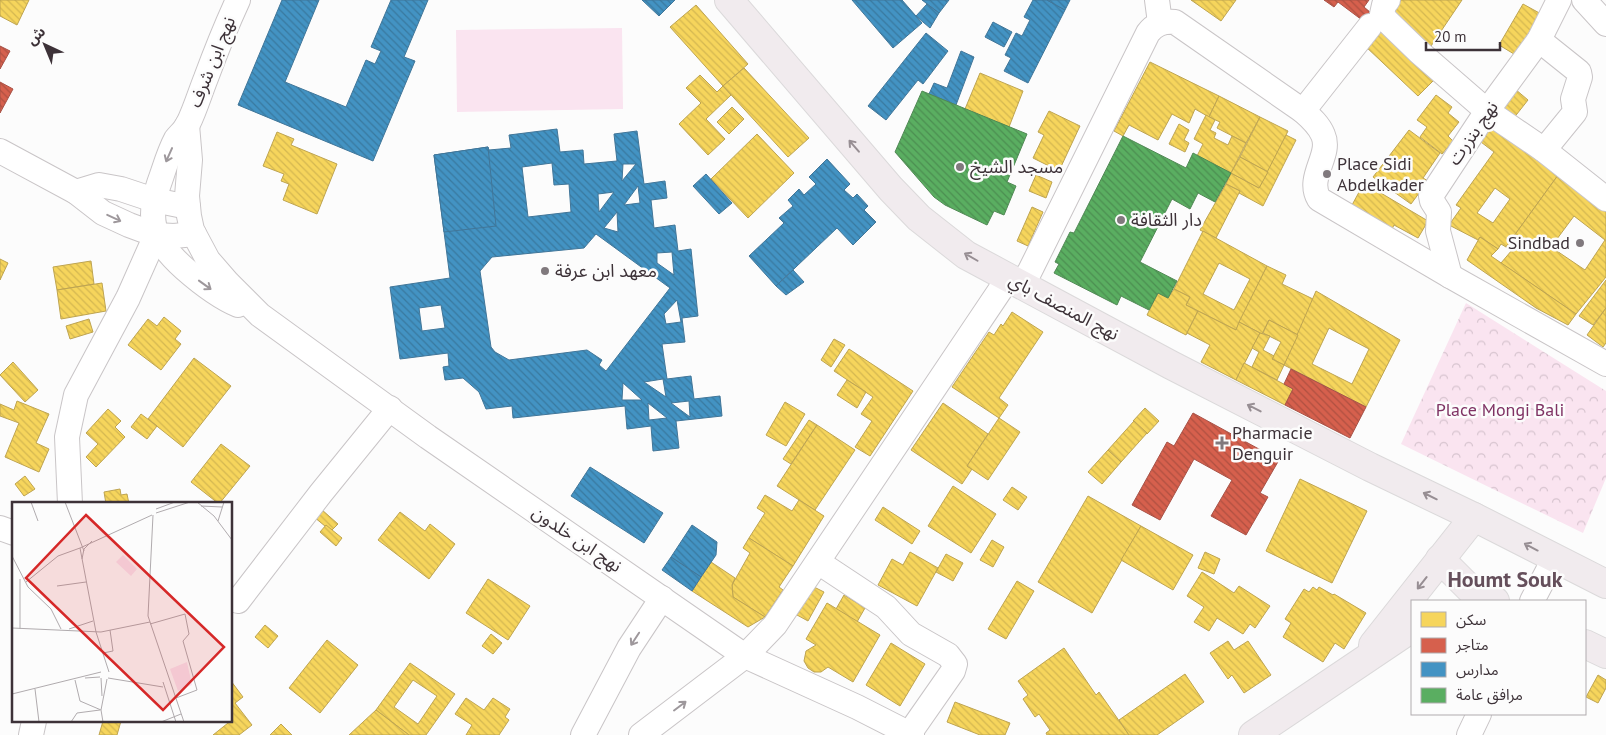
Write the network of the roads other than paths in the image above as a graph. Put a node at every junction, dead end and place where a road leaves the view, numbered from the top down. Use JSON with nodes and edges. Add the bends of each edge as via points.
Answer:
{"nodes":[{"id":1,"x":238,"y":0,"type":"edge"},
{"id":2,"x":729,"y":0,"type":"edge"},
{"id":3,"x":1157,"y":0,"type":"edge"},
{"id":4,"x":1559,"y":0,"type":"edge"},
{"id":5,"x":1584,"y":0,"type":"edge"},
{"id":6,"x":1379,"y":14,"type":"edge"},
{"id":7,"x":1160,"y":23,"type":"junction"},
{"id":8,"x":1606,"y":24,"type":"edge"},
{"id":9,"x":1539,"y":40,"type":"junction"},
{"id":10,"x":1303,"y":111,"type":"junction"},
{"id":11,"x":1487,"y":111,"type":"junction"},
{"id":12,"x":187,"y":125,"type":"junction"},
{"id":13,"x":1544,"y":150,"type":"junction"},
{"id":14,"x":0,"y":151,"type":"edge"},
{"id":15,"x":76,"y":192,"type":"junction"},
{"id":16,"x":1606,"y":199,"type":"edge"},
{"id":17,"x":154,"y":200,"type":"junction"},
{"id":18,"x":188,"y":207,"type":"junction"},
{"id":19,"x":194,"y":234,"type":"junction"},
{"id":20,"x":156,"y":235,"type":"junction"},
{"id":21,"x":1450,"y":276,"type":"junction"},
{"id":22,"x":1016,"y":281,"type":"junction"},
{"id":23,"x":260,"y":315,"type":"junction"},
{"id":24,"x":1606,"y":364,"type":"edge"},
{"id":25,"x":390,"y":408,"type":"junction"},
{"id":26,"x":70,"y":502,"type":"edge"},
{"id":27,"x":1474,"y":517,"type":"junction"},
{"id":28,"x":0,"y":528,"type":"edge"},
{"id":29,"x":12,"y":532,"type":"edge"},
{"id":30,"x":1440,"y":559,"type":"junction"},
{"id":31,"x":1554,"y":559,"type":"junction"},
{"id":32,"x":818,"y":562,"type":"junction"},
{"id":33,"x":1606,"y":584,"type":"edge"},
{"id":34,"x":1461,"y":595,"type":"edge"},
{"id":35,"x":662,"y":598,"type":"junction"},
{"id":36,"x":1489,"y":600,"type":"edge"},
{"id":37,"x":1533,"y":600,"type":"edge"},
{"id":38,"x":238,"y":601,"type":"dead end"},
{"id":39,"x":1411,"y":629,"type":"edge"},
{"id":40,"x":1586,"y":644,"type":"edge"},
{"id":41,"x":1606,"y":654,"type":"edge"},
{"id":42,"x":746,"y":656,"type":"junction"},
{"id":43,"x":1356,"y":666,"type":"junction"},
{"id":44,"x":1479,"y":715,"type":"edge"},
{"id":45,"x":34,"y":722,"type":"edge"},
{"id":46,"x":910,"y":734,"type":"edge"},
{"id":47,"x":31,"y":735,"type":"edge"},
{"id":48,"x":583,"y":735,"type":"edge"},
{"id":49,"x":641,"y":735,"type":"edge"},
{"id":50,"x":1253,"y":735,"type":"edge"},
{"id":51,"x":1469,"y":735,"type":"edge"}],
"edges":[{"from":1,"to":12,"type":"street","name":"نهج ابن شرف"},
{"from":22,"to":2,"type":"main road","name":"نهج المنصف باي","one_way":true,"via":[[966,255],[919,218],[890,189]]},
{"from":3,"to":7,"type":"street"},
{"from":4,"to":9,"type":"street","name":"نهج بنزرت"},
{"from":5,"to":8,"type":"street"},
{"from":6,"to":10,"type":"street"},
{"from":6,"to":11,"type":"street"},
{"from":7,"to":10,"type":"street","via":[[1175,22]]},
{"from":7,"to":22,"type":"street","via":[[1148,33]]},
{"from":9,"to":11,"type":"street","name":"نهج بنزرت"},
{"from":9,"to":13,"type":"street","via":[[1579,72],[1580,77],[1574,93],[1575,112]]},
{"from":10,"to":21,"type":"street","via":[[1324,137],[1315,183],[1319,199]]},
{"from":11,"to":13,"type":"street"},
{"from":11,"to":21,"type":"street","name":"نهج بنزرت","via":[[1432,196],[1440,212],[1438,231]]},
{"from":12,"to":17,"type":"street","name":"نهج ابن شرف","one_way":true,"via":[[169,154]]},
{"from":12,"to":18,"type":"street","name":"نهج ابن شرف","via":[[190,160]]},
{"from":13,"to":16,"type":"street"},
{"from":14,"to":15,"type":"street"},
{"from":15,"to":17,"type":"street","via":[[99,185]]},
{"from":15,"to":20,"type":"street","one_way":true,"via":[[103,213]]},
{"from":17,"to":18,"type":"street"},
{"from":17,"to":20,"type":"street","name":"نهج ابن خلدون"},
{"from":18,"to":19,"type":"street","name":"نهج ابن خلدون"},
{"from":19,"to":20,"type":"street"},
{"from":19,"to":23,"type":"street","name":"نهج ابن خلدون","via":[[208,260]]},
{"from":20,"to":23,"type":"street","name":"نهج ابن خلدون","one_way":true,"via":[[169,254],[193,276],[224,299]]},
{"from":20,"to":26,"type":"street","via":[[128,298],[76,395],[67,438]]},
{"from":21,"to":24,"type":"street"},
{"from":27,"to":22,"type":"main road","name":"نهج المنصف باي","one_way":true,"via":[[1214,388]]},
{"from":22,"to":32,"type":"street"},
{"from":23,"to":25,"type":"street","name":"نهج ابن خلدون"},
{"from":25,"to":35,"type":"street","name":"نهج ابن خلدون"},
{"from":25,"to":38,"type":"street"},
{"from":27,"to":30,"type":"main road"},
{"from":31,"to":27,"type":"main road","name":"نهج المنصف باي","one_way":true},
{"from":28,"to":29,"type":"street"},
{"from":30,"to":34,"type":"main road"},
{"from":30,"to":43,"type":"main road","one_way":true},
{"from":31,"to":33,"type":"main road","name":"نهج المنصف باي"},
{"from":31,"to":37,"type":"street"},
{"from":32,"to":42,"type":"street","via":[[775,625]]},
{"from":32,"to":46,"type":"street","via":[[886,607],[911,634],[948,655],[956,664]]},
{"from":34,"to":36,"type":"main road"},
{"from":35,"to":42,"type":"street","name":"نهج ابن خلدون"},
{"from":35,"to":48,"type":"street","one_way":true,"via":[[629,648]]},
{"from":39,"to":43,"type":"main road"},
{"from":40,"to":41,"type":"main road"},
{"from":42,"to":46,"type":"street","name":"نهج ابن خلدون"},
{"from":49,"to":42,"type":"street","one_way":true},
{"from":43,"to":50,"type":"main road"},
{"from":44,"to":51,"type":"street"},
{"from":45,"to":47,"type":"street"}]}
